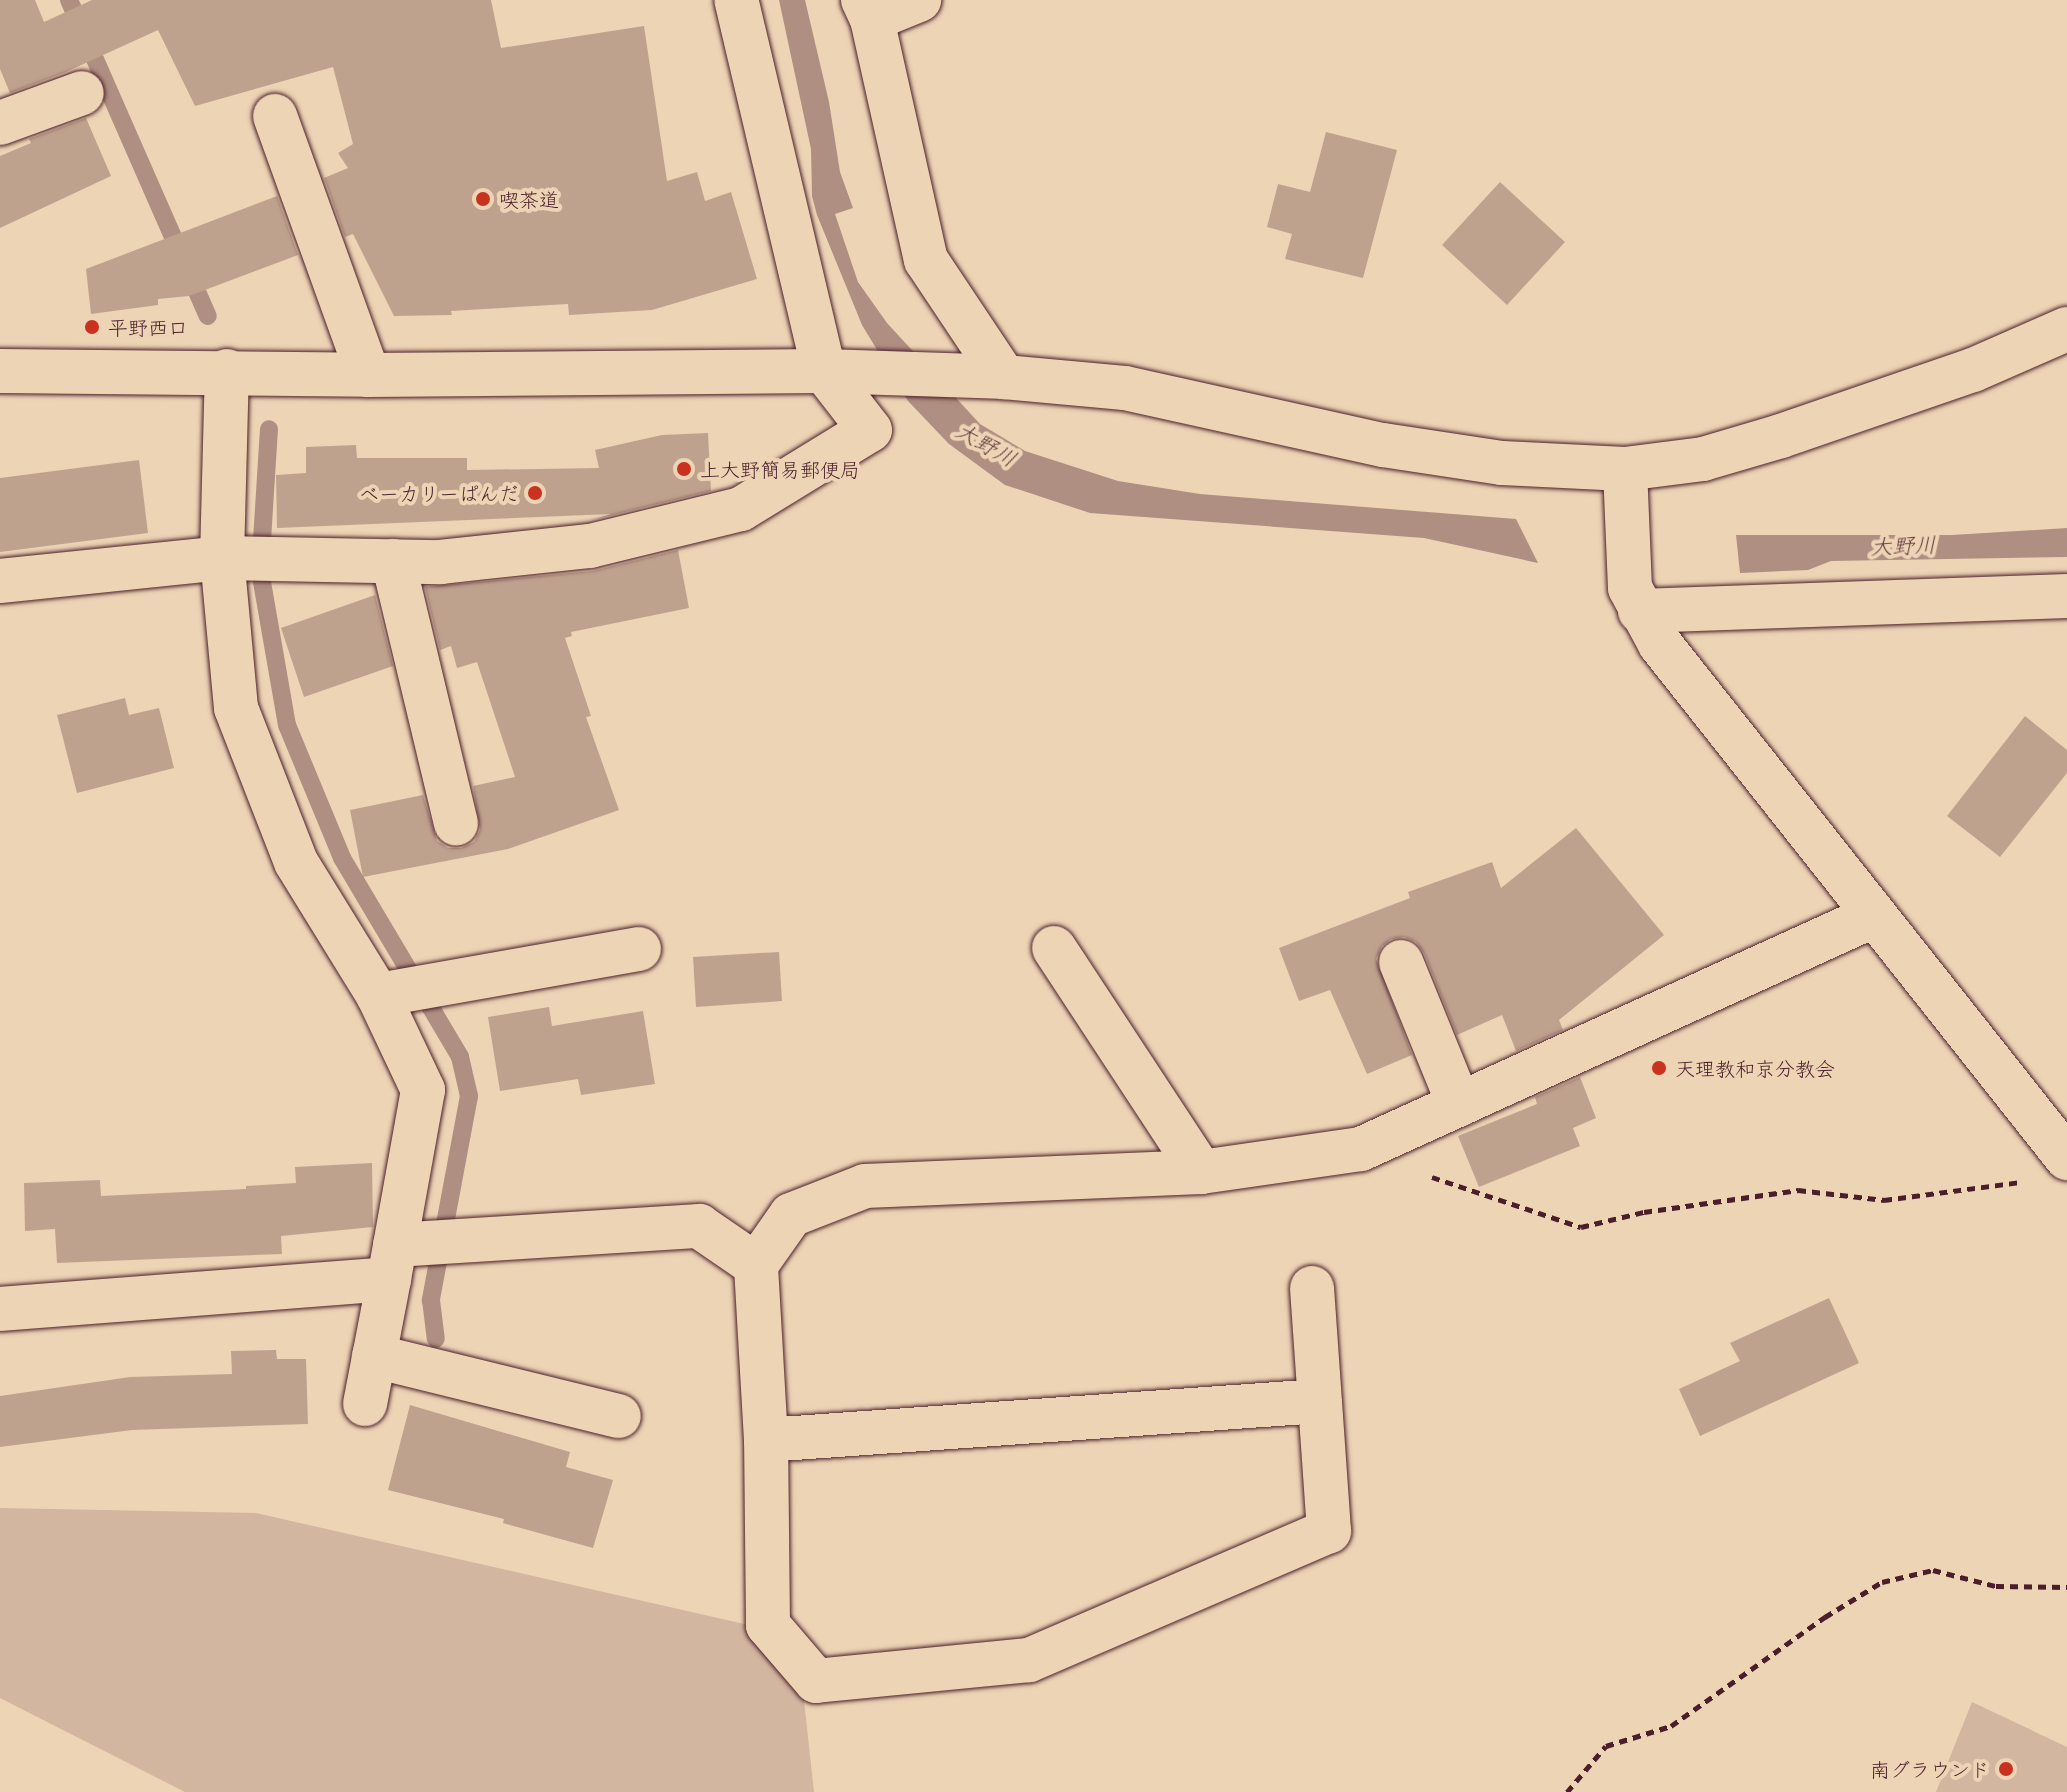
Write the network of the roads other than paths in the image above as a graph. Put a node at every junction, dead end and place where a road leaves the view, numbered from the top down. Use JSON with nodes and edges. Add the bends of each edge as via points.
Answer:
{"nodes":[{"id":1,"x":736,"y":0,"type":"edge"},
{"id":2,"x":919,"y":0,"type":"edge"},
{"id":3,"x":868,"y":9,"type":"edge"},
{"id":4,"x":82,"y":93,"type":"dead end"},
{"id":5,"x":275,"y":116,"type":"dead end"},
{"id":6,"x":0,"y":123,"type":"edge"},
{"id":7,"x":2060,"y":341,"type":"edge"},
{"id":8,"x":0,"y":371,"type":"edge"},
{"id":9,"x":227,"y":371,"type":"junction"},
{"id":10,"x":824,"y":371,"type":"junction"},
{"id":11,"x":368,"y":375,"type":"junction"},
{"id":12,"x":1004,"y":377,"type":"junction"},
{"id":13,"x":1625,"y":469,"type":"junction"},
{"id":14,"x":222,"y":558,"type":"junction"},
{"id":15,"x":393,"y":561,"type":"junction"},
{"id":16,"x":0,"y":581,"type":"edge"},
{"id":17,"x":2067,"y":596,"type":"edge"},
{"id":18,"x":1640,"y":611,"type":"junction"},
{"id":19,"x":456,"y":824,"type":"dead end"},
{"id":20,"x":1873,"y":916,"type":"junction"},
{"id":21,"x":1054,"y":948,"type":"dead end"},
{"id":22,"x":639,"y":949,"type":"dead end"},
{"id":23,"x":1401,"y":962,"type":"dead end"},
{"id":24,"x":378,"y":995,"type":"junction"},
{"id":25,"x":1459,"y":1105,"type":"junction"},
{"id":26,"x":2067,"y":1158,"type":"edge"},
{"id":27,"x":1201,"y":1172,"type":"junction"},
{"id":28,"x":392,"y":1262,"type":"junction"},
{"id":29,"x":756,"y":1265,"type":"junction"},
{"id":30,"x":1312,"y":1288,"type":"dead end"},
{"id":31,"x":0,"y":1309,"type":"edge"},
{"id":32,"x":374,"y":1356,"type":"junction"},
{"id":33,"x":1320,"y":1401,"type":"junction"},
{"id":34,"x":365,"y":1404,"type":"dead end"},
{"id":35,"x":619,"y":1416,"type":"dead end"},
{"id":36,"x":766,"y":1440,"type":"junction"}],
"edges":[{"from":1,"to":10,"type":"street"},
{"from":2,"to":3,"type":"street"},
{"from":3,"to":12,"type":"street","via":[[926,260]]},
{"from":4,"to":6,"type":"street"},
{"from":5,"to":11,"type":"street"},
{"from":7,"to":13,"type":"street","via":[[1703,459]]},
{"from":8,"to":9,"type":"street"},
{"from":9,"to":11,"type":"street"},
{"from":9,"to":14,"type":"street"},
{"from":10,"to":11,"type":"street"},
{"from":10,"to":12,"type":"street"},
{"from":10,"to":15,"type":"street","via":[[870,430],[741,509],[590,546],[440,562]]},
{"from":12,"to":13,"type":"street","via":[[1125,388],[1383,445],[1502,463]]},
{"from":13,"to":18,"type":"street","via":[[1630,588]]},
{"from":14,"to":15,"type":"street"},
{"from":14,"to":16,"type":"street"},
{"from":14,"to":24,"type":"street","via":[[236,708],[296,862]]},
{"from":15,"to":19,"type":"street"},
{"from":17,"to":18,"type":"street"},
{"from":18,"to":20,"type":"street","via":[[1660,644]]},
{"from":20,"to":25,"type":"street"},
{"from":20,"to":26,"type":"street"},
{"from":21,"to":27,"type":"street"},
{"from":22,"to":24,"type":"street"},
{"from":23,"to":25,"type":"street"},
{"from":24,"to":28,"type":"street","via":[[423,1090]]},
{"from":25,"to":27,"type":"street","via":[[1361,1149]]},
{"from":27,"to":29,"type":"street","via":[[865,1186],[791,1215]]},
{"from":28,"to":29,"type":"street","via":[[699,1226]]},
{"from":28,"to":31,"type":"street"},
{"from":28,"to":32,"type":"street"},
{"from":29,"to":36,"type":"street"},
{"from":30,"to":33,"type":"street"},
{"from":32,"to":34,"type":"street"},
{"from":32,"to":35,"type":"street"},
{"from":33,"to":36,"type":"street"},
{"from":33,"to":36,"type":"street","via":[[1329,1531],[1029,1660],[816,1681],[768,1625]]}]}
